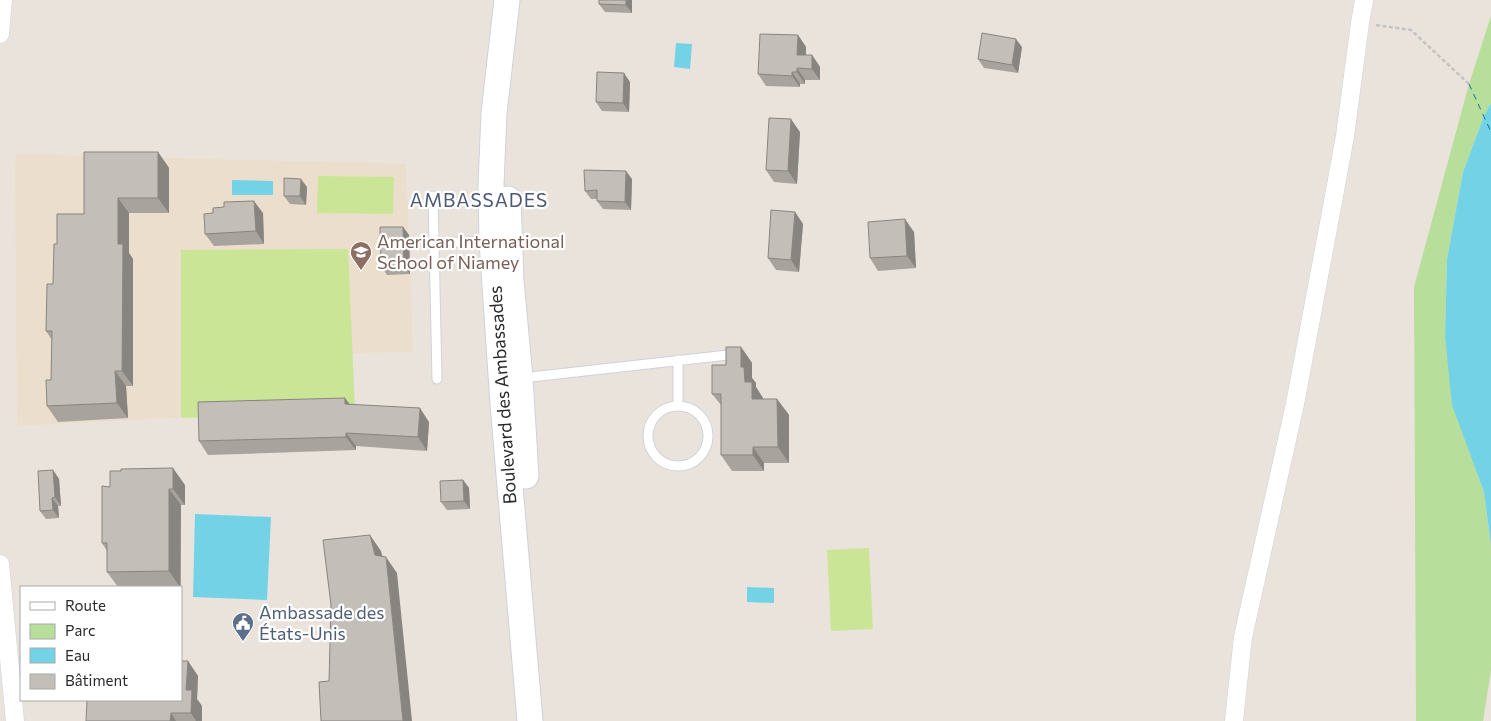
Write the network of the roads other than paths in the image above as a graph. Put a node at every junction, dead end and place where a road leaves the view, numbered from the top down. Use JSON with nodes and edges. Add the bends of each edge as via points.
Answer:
{"nodes":[{"id":1,"x":4,"y":0,"type":"edge"},
{"id":2,"x":507,"y":0,"type":"edge"},
{"id":3,"x":1364,"y":0,"type":"edge"},
{"id":4,"x":0,"y":34,"type":"edge"},
{"id":5,"x":502,"y":39,"type":"junction"},
{"id":6,"x":433,"y":196,"type":"dead end"},
{"id":7,"x":492,"y":241,"type":"junction"},
{"id":8,"x":434,"y":243,"type":"junction"},
{"id":9,"x":746,"y":354,"type":"dead end"},
{"id":10,"x":678,"y":360,"type":"junction"},
{"id":11,"x":511,"y":379,"type":"junction"},
{"id":12,"x":437,"y":380,"type":"dead end"},
{"id":13,"x":678,"y":405,"type":"junction"},
{"id":14,"x":0,"y":564,"type":"edge"},
{"id":15,"x":0,"y":571,"type":"edge"},
{"id":16,"x":15,"y":721,"type":"edge"},
{"id":17,"x":530,"y":721,"type":"edge"},
{"id":18,"x":546,"y":721,"type":"edge"},
{"id":19,"x":1234,"y":721,"type":"edge"}],
"edges":[{"from":1,"to":4,"type":"street"},
{"from":2,"to":5,"type":"main road","name":"Boulevard des Ambassades"},
{"from":3,"to":19,"type":"street","via":[[1345,136],[1295,404],[1243,637]]},
{"from":5,"to":7,"type":"main road","name":"Boulevard des Ambassades","via":[[494,113]]},
{"from":5,"to":11,"type":"main road","name":"Boulevard des Ambassades","via":[[511,281]]},
{"from":6,"to":8,"type":"lane"},
{"from":7,"to":8,"type":"lane"},
{"from":7,"to":11,"type":"main road","name":"Boulevard des Ambassades"},
{"from":8,"to":12,"type":"lane"},
{"from":9,"to":10,"type":"lane"},
{"from":10,"to":11,"type":"lane"},
{"from":10,"to":13,"type":"lane"},
{"from":11,"to":17,"type":"main road","name":"Boulevard des Ambassades"},
{"from":11,"to":18,"type":"main road","name":"Boulevard des Ambassades"},
{"from":13,"to":13,"type":"lane","via":[[662,410],[653,418],[648,432],[648,443],[653,453],[669,465],[685,465],[698,458],[708,440],[705,422],[699,414]]},
{"from":14,"to":15,"type":"street"},
{"from":15,"to":16,"type":"street"}]}
